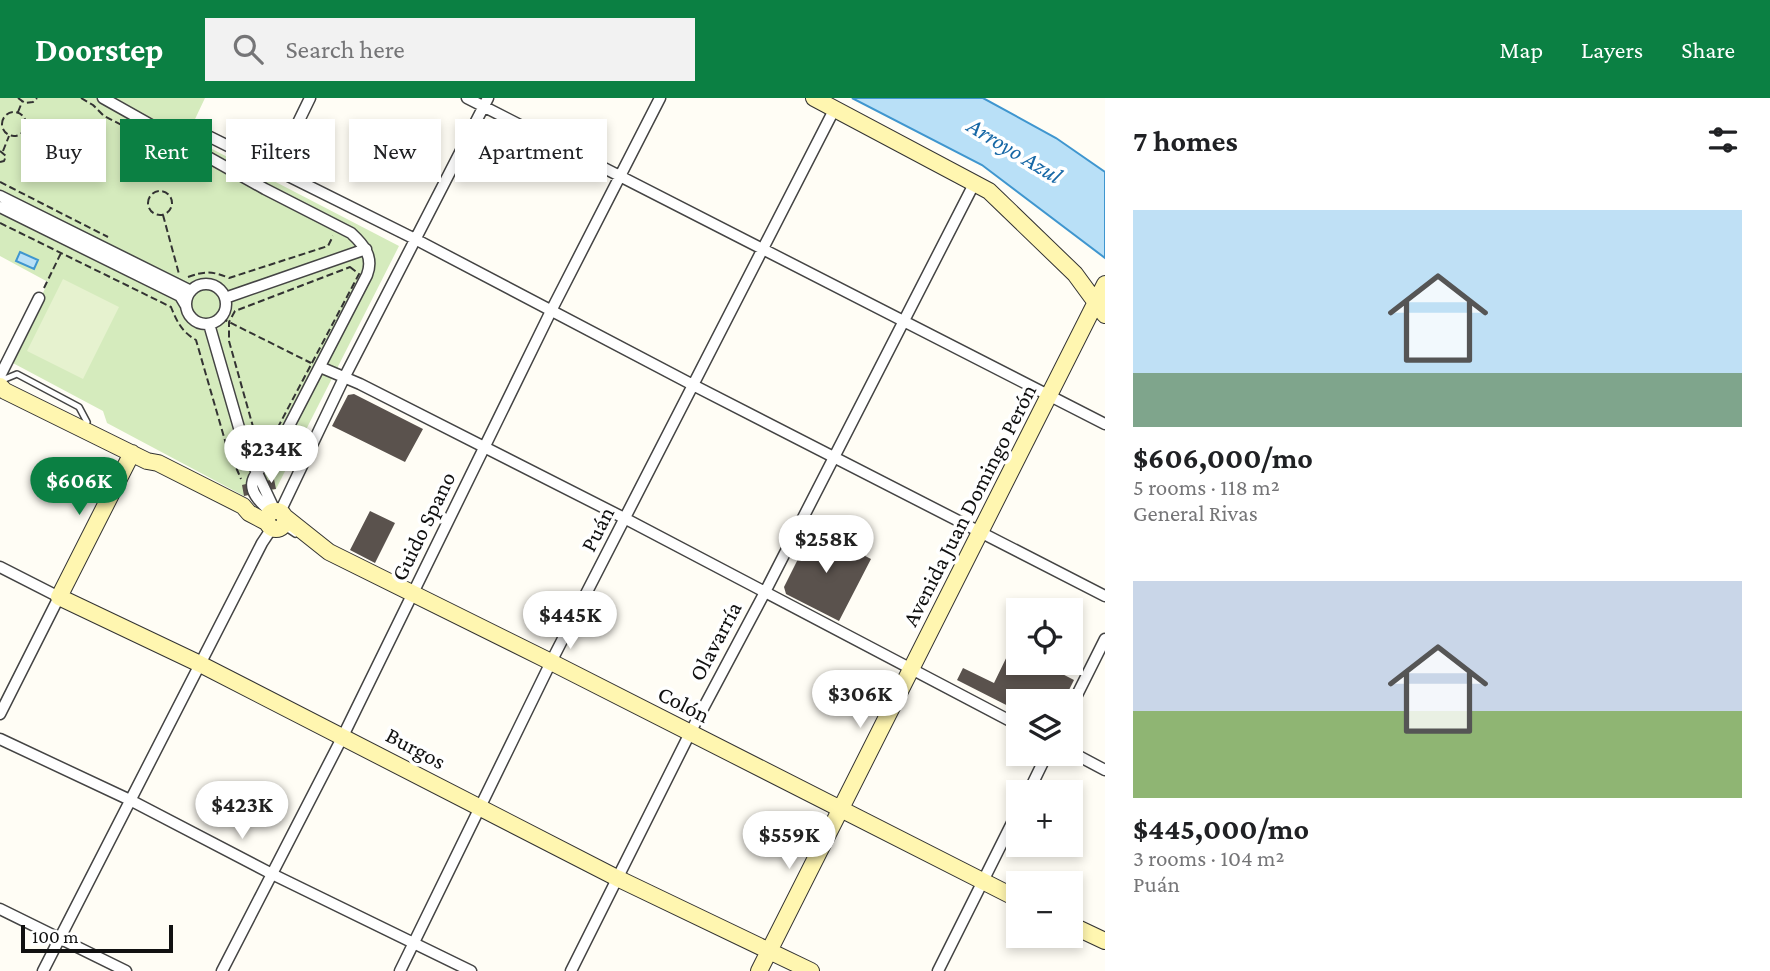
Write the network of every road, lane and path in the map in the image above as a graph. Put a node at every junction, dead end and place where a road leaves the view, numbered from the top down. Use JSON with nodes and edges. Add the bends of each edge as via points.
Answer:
{"nodes":[{"id":1,"x":18,"y":98,"type":"edge"},
{"id":2,"x":37,"y":98,"type":"edge"},
{"id":3,"x":81,"y":98,"type":"edge"},
{"id":4,"x":103,"y":98,"type":"edge"},
{"id":5,"x":310,"y":98,"type":"edge"},
{"id":6,"x":467,"y":98,"type":"edge"},
{"id":7,"x":660,"y":98,"type":"edge"},
{"id":8,"x":814,"y":98,"type":"edge"},
{"id":9,"x":22,"y":102,"type":"junction"},
{"id":10,"x":486,"y":102,"type":"edge"},
{"id":11,"x":835,"y":108,"type":"junction"},
{"id":12,"x":18,"y":113,"type":"junction"},
{"id":13,"x":300,"y":119,"type":"edge"},
{"id":14,"x":120,"y":124,"type":"edge"},
{"id":15,"x":1,"y":127,"type":"edge"},
{"id":16,"x":9,"y":135,"type":"junction"},
{"id":17,"x":1,"y":151,"type":"edge"},
{"id":18,"x":0,"y":162,"type":"edge"},
{"id":19,"x":621,"y":177,"type":"junction"},
{"id":20,"x":0,"y":182,"type":"edge"},
{"id":21,"x":299,"y":182,"type":"edge"},
{"id":22,"x":975,"y":182,"type":"junction"},
{"id":23,"x":0,"y":196,"type":"edge"},
{"id":24,"x":0,"y":207,"type":"edge"},
{"id":25,"x":163,"y":214,"type":"junction"},
{"id":26,"x":0,"y":223,"type":"edge"},
{"id":27,"x":334,"y":234,"type":"dead end"},
{"id":28,"x":108,"y":237,"type":"dead end"},
{"id":29,"x":415,"y":239,"type":"junction"},
{"id":30,"x":764,"y":248,"type":"junction"},
{"id":31,"x":366,"y":249,"type":"junction"},
{"id":32,"x":61,"y":253,"type":"junction"},
{"id":33,"x":167,"y":267,"type":"dead end"},
{"id":34,"x":179,"y":274,"type":"junction"},
{"id":35,"x":1105,"y":284,"type":"edge"},
{"id":36,"x":191,"y":291,"type":"junction"},
{"id":37,"x":40,"y":298,"type":"joint"},
{"id":38,"x":225,"y":298,"type":"junction"},
{"id":39,"x":186,"y":306,"type":"junction"},
{"id":40,"x":1100,"y":310,"type":"edge"},
{"id":41,"x":551,"y":311,"type":"junction"},
{"id":42,"x":225,"y":320,"type":"junction"},
{"id":43,"x":904,"y":321,"type":"junction"},
{"id":44,"x":209,"y":324,"type":"junction"},
{"id":45,"x":316,"y":365,"type":"junction"},
{"id":46,"x":344,"y":378,"type":"junction"},
{"id":47,"x":0,"y":382,"type":"edge"},
{"id":48,"x":693,"y":385,"type":"junction"},
{"id":49,"x":1050,"y":396,"type":"junction"},
{"id":50,"x":1105,"y":424,"type":"edge"},
{"id":51,"x":484,"y":447,"type":"junction"},
{"id":52,"x":132,"y":453,"type":"junction"},
{"id":53,"x":833,"y":456,"type":"junction"},
{"id":54,"x":158,"y":463,"type":"junction"},
{"id":55,"x":256,"y":471,"type":"junction"},
{"id":56,"x":241,"y":479,"type":"dead end"},
{"id":57,"x":275,"y":518,"type":"junction"},
{"id":58,"x":626,"y":519,"type":"junction"},
{"id":59,"x":981,"y":533,"type":"junction"},
{"id":60,"x":0,"y":567,"type":"edge"},
{"id":61,"x":765,"y":592,"type":"junction"},
{"id":62,"x":412,"y":594,"type":"junction"},
{"id":63,"x":1105,"y":596,"type":"edge"},
{"id":64,"x":59,"y":597,"type":"junction"},
{"id":65,"x":1105,"y":639,"type":"edge"},
{"id":66,"x":551,"y":662,"type":"junction"},
{"id":67,"x":200,"y":664,"type":"junction"},
{"id":68,"x":912,"y":669,"type":"junction"},
{"id":69,"x":1080,"y":689,"type":"edge"},
{"id":70,"x":0,"y":714,"type":"edge"},
{"id":71,"x":1006,"y":719,"type":"edge"},
{"id":72,"x":690,"y":733,"type":"junction"},
{"id":73,"x":343,"y":736,"type":"junction"},
{"id":74,"x":0,"y":740,"type":"edge"},
{"id":75,"x":1083,"y":758,"type":"edge"},
{"id":76,"x":1105,"y":770,"type":"edge"},
{"id":77,"x":130,"y":800,"type":"junction"},
{"id":78,"x":480,"y":807,"type":"junction"},
{"id":79,"x":841,"y":808,"type":"junction"},
{"id":80,"x":1006,"y":835,"type":"edge"},
{"id":81,"x":272,"y":874,"type":"junction"},
{"id":82,"x":617,"y":878,"type":"junction"},
{"id":83,"x":983,"y":881,"type":"junction"},
{"id":84,"x":1006,"y":893,"type":"edge"},
{"id":85,"x":0,"y":909,"type":"edge"},
{"id":86,"x":1083,"y":931,"type":"edge"},
{"id":87,"x":60,"y":938,"type":"junction"},
{"id":88,"x":1105,"y":942,"type":"edge"},
{"id":89,"x":415,"y":943,"type":"junction"},
{"id":90,"x":769,"y":951,"type":"junction"},
{"id":91,"x":43,"y":971,"type":"edge"},
{"id":92,"x":126,"y":971,"type":"edge"},
{"id":93,"x":222,"y":971,"type":"edge"},
{"id":94,"x":400,"y":971,"type":"edge"},
{"id":95,"x":471,"y":971,"type":"edge"},
{"id":96,"x":571,"y":971,"type":"edge"},
{"id":97,"x":759,"y":971,"type":"edge"},
{"id":98,"x":811,"y":971,"type":"edge"},
{"id":99,"x":938,"y":971,"type":"edge"}],
"edges":[{"from":1,"to":9,"type":"path"},
{"from":2,"to":9,"type":"path"},
{"from":3,"to":14,"type":"path"},
{"from":4,"to":31,"type":"street","via":[[351,233]]},
{"from":5,"to":13,"type":"street"},
{"from":6,"to":10,"type":"street"},
{"from":7,"to":19,"type":"street","name":"Guido Spano"},
{"from":8,"to":11,"type":"main road"},
{"from":9,"to":12,"type":"path"},
{"from":10,"to":19,"type":"street"},
{"from":10,"to":29,"type":"street"},
{"from":11,"to":22,"type":"main road"},
{"from":11,"to":30,"type":"street","name":"Puán"},
{"from":12,"to":15,"type":"path","via":[[7,115]]},
{"from":12,"to":16,"type":"path","via":[[24,118],[24,129],[19,135]]},
{"from":15,"to":16,"type":"path"},
{"from":16,"to":17,"type":"path"},
{"from":17,"to":18,"type":"path","via":[[6,158]]},
{"from":19,"to":30,"type":"street"},
{"from":19,"to":41,"type":"street","name":"Guido Spano"},
{"from":20,"to":28,"type":"path"},
{"from":21,"to":29,"type":"street"},
{"from":22,"to":40,"type":"main road","via":[[998,198],[1075,274]]},
{"from":22,"to":43,"type":"street","name":"Olavarría"},
{"from":23,"to":36,"type":"street"},
{"from":24,"to":39,"type":"street","via":[[180,296]]},
{"from":25,"to":25,"type":"path","via":[[148,206],[151,195],[158,191],[169,195],[171,202]]},
{"from":25,"to":34,"type":"path"},
{"from":26,"to":32,"type":"path"},
{"from":27,"to":34,"type":"path","via":[[328,246],[229,278],[203,271],[187,278]]},
{"from":29,"to":41,"type":"street"},
{"from":29,"to":46,"type":"street"},
{"from":30,"to":43,"type":"street"},
{"from":30,"to":48,"type":"street","name":"Puán"},
{"from":31,"to":38,"type":"street"},
{"from":31,"to":45,"type":"street","via":[[370,268]]},
{"from":32,"to":37,"type":"path"},
{"from":32,"to":56,"type":"path","via":[[171,307],[186,334],[196,340]]},
{"from":33,"to":34,"type":"path"},
{"from":35,"to":40,"type":"main road","name":"Avenida Juan Domingo Perón"},
{"from":36,"to":38,"type":"street","via":[[207,284],[218,288]]},
{"from":36,"to":39,"type":"street"},
{"from":37,"to":47,"type":"street"},
{"from":38,"to":42,"type":"street"},
{"from":39,"to":44,"type":"street","via":[[196,322]]},
{"from":40,"to":49,"type":"main road","name":"Avenida Juan Domingo Perón"},
{"from":41,"to":48,"type":"street"},
{"from":41,"to":51,"type":"street","name":"Guido Spano"},
{"from":42,"to":44,"type":"street"},
{"from":42,"to":45,"type":"path"},
{"from":42,"to":45,"type":"path","via":[[257,441],[268,446]]},
{"from":42,"to":45,"type":"path","via":[[235,311],[350,267],[359,274]]},
{"from":43,"to":49,"type":"street"},
{"from":43,"to":53,"type":"street","name":"Olavarría"},
{"from":44,"to":55,"type":"street","via":[[244,445]]},
{"from":45,"to":46,"type":"street"},
{"from":45,"to":55,"type":"street","via":[[274,455]]},
{"from":46,"to":51,"type":"street"},
{"from":46,"to":57,"type":"street"},
{"from":47,"to":52,"type":"main road","via":[[5,391]]},
{"from":47,"to":54,"type":"main road","via":[[87,422]]},
{"from":48,"to":53,"type":"street"},
{"from":48,"to":58,"type":"street","name":"Puán"},
{"from":49,"to":50,"type":"street"},
{"from":49,"to":59,"type":"main road","name":"Avenida Juan Domingo Perón"},
{"from":51,"to":58,"type":"street"},
{"from":51,"to":62,"type":"street","name":"Guido Spano"},
{"from":52,"to":54,"type":"main road"},
{"from":52,"to":64,"type":"main road"},
{"from":53,"to":59,"type":"street"},
{"from":53,"to":61,"type":"street","name":"Olavarría"},
{"from":54,"to":57,"type":"main road"},
{"from":55,"to":57,"type":"street"},
{"from":57,"to":62,"type":"main road","name":"Colón","via":[[329,552]]},
{"from":57,"to":67,"type":"street"},
{"from":58,"to":61,"type":"street"},
{"from":58,"to":66,"type":"street","name":"Puán"},
{"from":59,"to":63,"type":"street"},
{"from":59,"to":68,"type":"main road","name":"Avenida Juan Domingo Perón"},
{"from":60,"to":64,"type":"street","name":"Burgos"},
{"from":61,"to":68,"type":"street"},
{"from":61,"to":72,"type":"street","name":"Olavarría"},
{"from":62,"to":66,"type":"main road","name":"Colón"},
{"from":62,"to":73,"type":"street","name":"Guido Spano"},
{"from":64,"to":67,"type":"main road","name":"Burgos"},
{"from":64,"to":70,"type":"street"},
{"from":65,"to":69,"type":"street"},
{"from":66,"to":72,"type":"main road","name":"Colón"},
{"from":66,"to":78,"type":"street","name":"Puán"},
{"from":67,"to":73,"type":"main road","name":"Burgos"},
{"from":67,"to":77,"type":"street"},
{"from":68,"to":71,"type":"street"},
{"from":68,"to":79,"type":"main road","name":"Avenida Juan Domingo Perón"},
{"from":72,"to":79,"type":"main road","name":"Colón"},
{"from":72,"to":82,"type":"street","name":"Olavarría"},
{"from":73,"to":78,"type":"main road","name":"Burgos"},
{"from":73,"to":81,"type":"street","name":"Guido Spano"},
{"from":74,"to":77,"type":"street"},
{"from":75,"to":76,"type":"street"},
{"from":77,"to":81,"type":"street"},
{"from":77,"to":87,"type":"street"},
{"from":78,"to":82,"type":"main road","name":"Burgos"},
{"from":78,"to":89,"type":"street","name":"Puán"},
{"from":79,"to":83,"type":"main road","name":"Colón"},
{"from":79,"to":90,"type":"main road","name":"Avenida Juan Domingo Perón"},
{"from":80,"to":83,"type":"street"},
{"from":81,"to":89,"type":"street"},
{"from":81,"to":93,"type":"street","name":"Guido Spano"},
{"from":82,"to":90,"type":"main road","name":"Burgos"},
{"from":82,"to":96,"type":"street","name":"Olavarría"},
{"from":83,"to":84,"type":"main road","name":"Colón"},
{"from":83,"to":99,"type":"street"},
{"from":85,"to":87,"type":"street"},
{"from":86,"to":88,"type":"main road"},
{"from":87,"to":91,"type":"street"},
{"from":87,"to":92,"type":"street"},
{"from":89,"to":94,"type":"street","name":"Puán"},
{"from":89,"to":95,"type":"street"},
{"from":90,"to":97,"type":"main road","name":"Avenida Juan Domingo Perón"},
{"from":90,"to":98,"type":"main road","name":"Burgos"}]}
